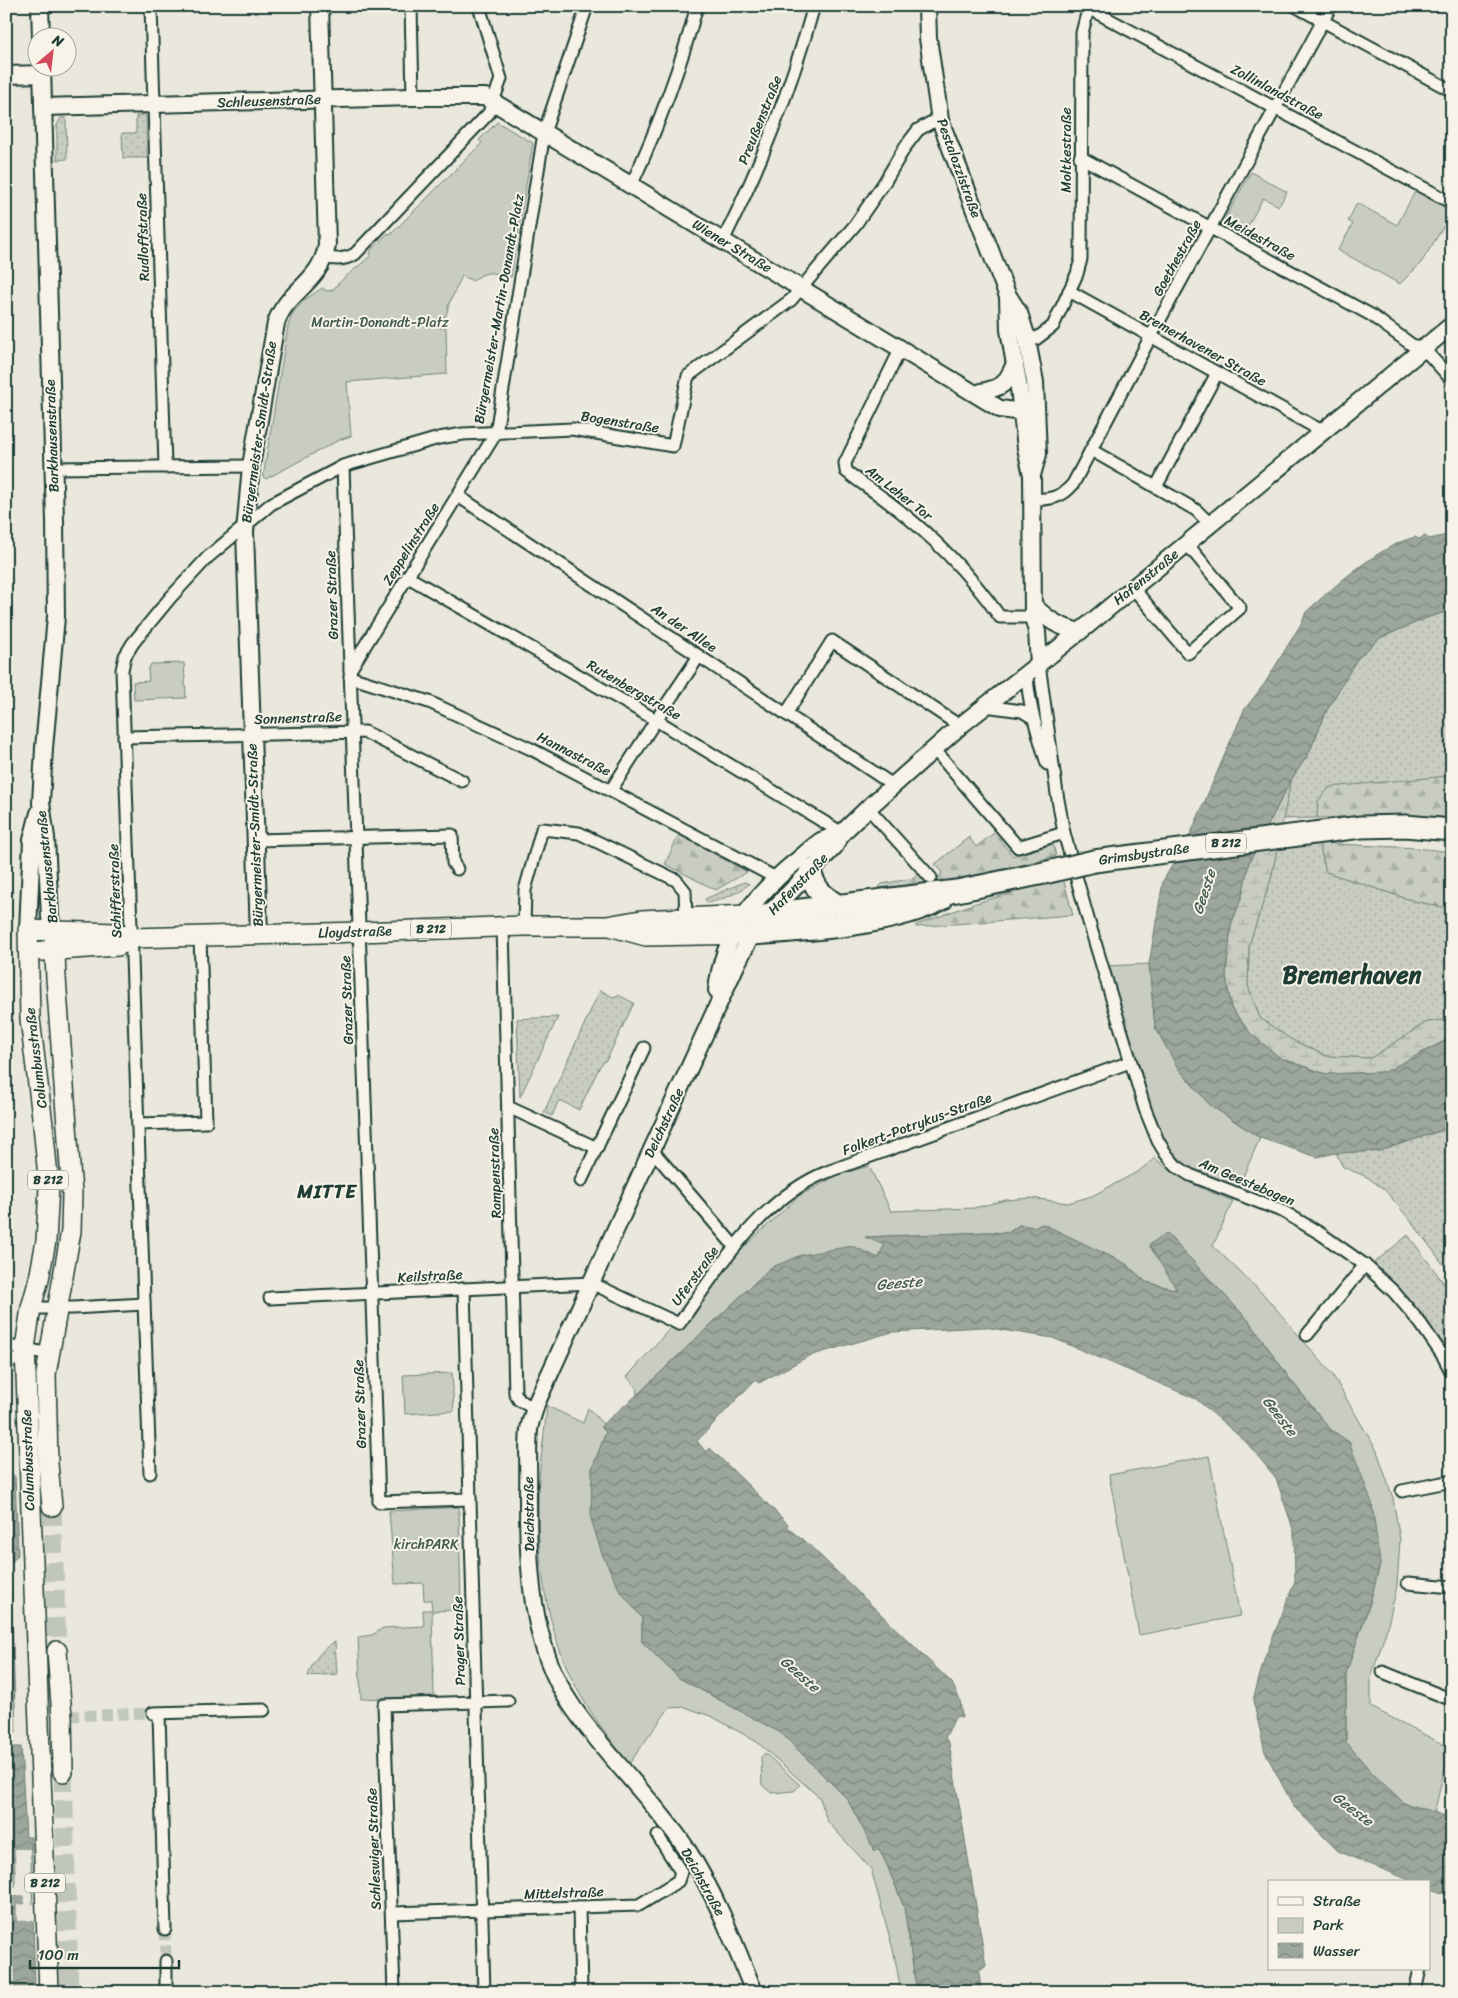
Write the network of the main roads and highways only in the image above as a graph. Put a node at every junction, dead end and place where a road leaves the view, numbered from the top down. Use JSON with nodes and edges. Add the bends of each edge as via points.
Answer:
{"nodes":[{"id":1,"x":40,"y":6,"type":"edge"},
{"id":2,"x":320,"y":6,"type":"edge"},
{"id":3,"x":927,"y":6,"type":"edge"},
{"id":4,"x":41,"y":28,"type":"edge"},
{"id":5,"x":28,"y":73,"type":"edge"},
{"id":6,"x":6,"y":75,"type":"edge"},
{"id":7,"x":42,"y":78,"type":"edge"},
{"id":8,"x":322,"y":100,"type":"junction"},
{"id":9,"x":493,"y":102,"type":"joint"},
{"id":10,"x":43,"y":107,"type":"junction"},
{"id":11,"x":1007,"y":294,"type":"junction"},
{"id":12,"x":1452,"y":325,"type":"edge"},
{"id":13,"x":1015,"y":364,"type":"junction"},
{"id":14,"x":976,"y":391,"type":"junction"},
{"id":15,"x":1036,"y":392,"type":"junction"},
{"id":16,"x":1023,"y":412,"type":"junction"},
{"id":17,"x":1037,"y":435,"type":"junction"},
{"id":18,"x":1032,"y":475,"type":"junction"},
{"id":19,"x":1033,"y":611,"type":"junction"},
{"id":20,"x":1079,"y":632,"type":"junction"},
{"id":21,"x":1033,"y":669,"type":"junction"},
{"id":22,"x":41,"y":803,"type":"junction"},
{"id":23,"x":1452,"y":830,"type":"edge"},
{"id":24,"x":842,"y":833,"type":"junction"},
{"id":25,"x":810,"y":872,"type":"junction"},
{"id":26,"x":957,"y":891,"type":"junction"},
{"id":27,"x":838,"y":906,"type":"junction"},
{"id":28,"x":769,"y":914,"type":"junction"},
{"id":29,"x":743,"y":928,"type":"junction"},
{"id":30,"x":28,"y":930,"type":"junction"},
{"id":31,"x":54,"y":931,"type":"junction"},
{"id":32,"x":259,"y":934,"type":"junction"},
{"id":33,"x":132,"y":938,"type":"junction"},
{"id":34,"x":55,"y":950,"type":"junction"},
{"id":35,"x":29,"y":951,"type":"junction"},
{"id":36,"x":52,"y":1506,"type":"tunnel mouth"},
{"id":37,"x":56,"y":1651,"type":"tunnel mouth"},
{"id":38,"x":40,"y":1756,"type":"junction"},
{"id":39,"x":49,"y":1992,"type":"edge"},
{"id":40,"x":754,"y":1992,"type":"edge"}],
"edges":[{"from":1,"to":4,"type":"main road"},
{"from":2,"to":8,"type":"main road"},
{"from":3,"to":11,"type":"main road","name":"Pestalozzistraße","via":[[928,38],[940,120]]},
{"from":5,"to":6,"type":"main road"},
{"from":7,"to":10,"type":"main road","name":"Barkhausenstraße"},
{"from":8,"to":9,"type":"main road","name":"Schleusenstraße","via":[[485,97]]},
{"from":8,"to":10,"type":"main road","name":"Schleusenstraße"},
{"from":8,"to":32,"type":"main road","name":"Bürgermeister-Smidt-Straße","via":[[325,257],[309,282],[278,318],[252,466],[246,525]]},
{"from":9,"to":14,"type":"main road","name":"Wiener Straße"},
{"from":10,"to":22,"type":"main road","name":"Barkhausenstraße","via":[[56,617]]},
{"from":11,"to":13,"type":"main road","name":"Pestalozzistraße"},
{"from":11,"to":15,"type":"main road","name":"Pestalozzistraße","via":[[1019,313],[1030,347]]},
{"from":12,"to":20,"type":"main road","name":"Hafenstraße"},
{"from":13,"to":14,"type":"main road","via":[[1006,383],[998,388]]},
{"from":13,"to":16,"type":"main road","name":"Pestalozzistraße"},
{"from":14,"to":16,"type":"main road","name":"Wiener Straße","via":[[1012,402]]},
{"from":15,"to":16,"type":"main road"},
{"from":15,"to":17,"type":"main road","name":"Pestalozzistraße"},
{"from":16,"to":17,"type":"main road","name":"Wiener Straße"},
{"from":16,"to":18,"type":"main road","name":"Pestalozzistraße"},
{"from":17,"to":18,"type":"main road","name":"Pestalozzistraße","via":[[1038,454]]},
{"from":18,"to":19,"type":"main road","name":"Pestalozzistraße"},
{"from":19,"to":20,"type":"main road"},
{"from":19,"to":21,"type":"main road","name":"Pestalozzistraße","via":[[1037,632]]},
{"from":20,"to":21,"type":"main road","name":"Hafenstraße"},
{"from":21,"to":24,"type":"main road","name":"Hafenstraße","via":[[960,726]]},
{"from":22,"to":30,"type":"main road","name":"Barkhausenstraße","via":[[32,840]]},
{"from":22,"to":31,"type":"main road","name":"Barkhausenstraße"},
{"from":23,"to":26,"type":"highway","name":"Grimsbystraße","number":"B 212","bridge":true,"via":[[1405,826],[1315,832],[1094,861]]},
{"from":24,"to":25,"type":"main road","name":"Hafenstraße","via":[[834,847]]},
{"from":24,"to":29,"type":"main road","name":"Hafenstraße","via":[[822,841],[776,878],[759,895]]},
{"from":25,"to":27,"type":"highway","via":[[814,886]]},
{"from":25,"to":28,"type":"main road","name":"Hafenstraße"},
{"from":26,"to":27,"type":"highway","name":"Grimsbystraße"},
{"from":26,"to":29,"type":"highway","name":"Grimsbystraße","via":[[914,911],[866,922],[802,931]]},
{"from":27,"to":28,"type":"highway","name":"Grimsbystraße"},
{"from":28,"to":29,"type":"main road","name":"Grimsbystraße","number":"B 212"},
{"from":29,"to":32,"type":"main road","name":"Lloydstraße","number":"B 212","via":[[687,926],[646,936],[608,926]]},
{"from":29,"to":40,"type":"main road","name":"Deichstraße","via":[[715,1013],[535,1409],[529,1429],[528,1520],[531,1586],[540,1635],[564,1693],[599,1743],[685,1848],[716,1900]]},
{"from":30,"to":31,"type":"main road","name":"Lloydstraße","number":"B 212"},
{"from":30,"to":35,"type":"main road","name":"Columbusstraße","number":"B 212"},
{"from":31,"to":33,"type":"main road","name":"Lloydstraße","number":"B 212","via":[[116,933]]},
{"from":31,"to":34,"type":"main road","name":"Columbusstraße","number":"B 212"},
{"from":32,"to":33,"type":"main road","name":"Lloydstraße","number":"B 212"},
{"from":33,"to":34,"type":"main road","name":"Lloydstraße","number":"B 212","via":[[118,946]]},
{"from":34,"to":35,"type":"main road","name":"Lloydstraße","number":"B 212"},
{"from":34,"to":36,"type":"main road","name":"Columbusstraße","number":"B 212","via":[[72,1193],[70,1230],[46,1374]]},
{"from":35,"to":38,"type":"main road","name":"Columbusstraße","number":"B 212","via":[[30,1019],[49,1187],[46,1241],[31,1308],[25,1354]]},
{"from":37,"to":38,"type":"main road","via":[[65,1717],[63,1764],[58,1750],[45,1750]]},
{"from":38,"to":39,"type":"main road","name":"Columbusstraße","number":"B 212"}]}
